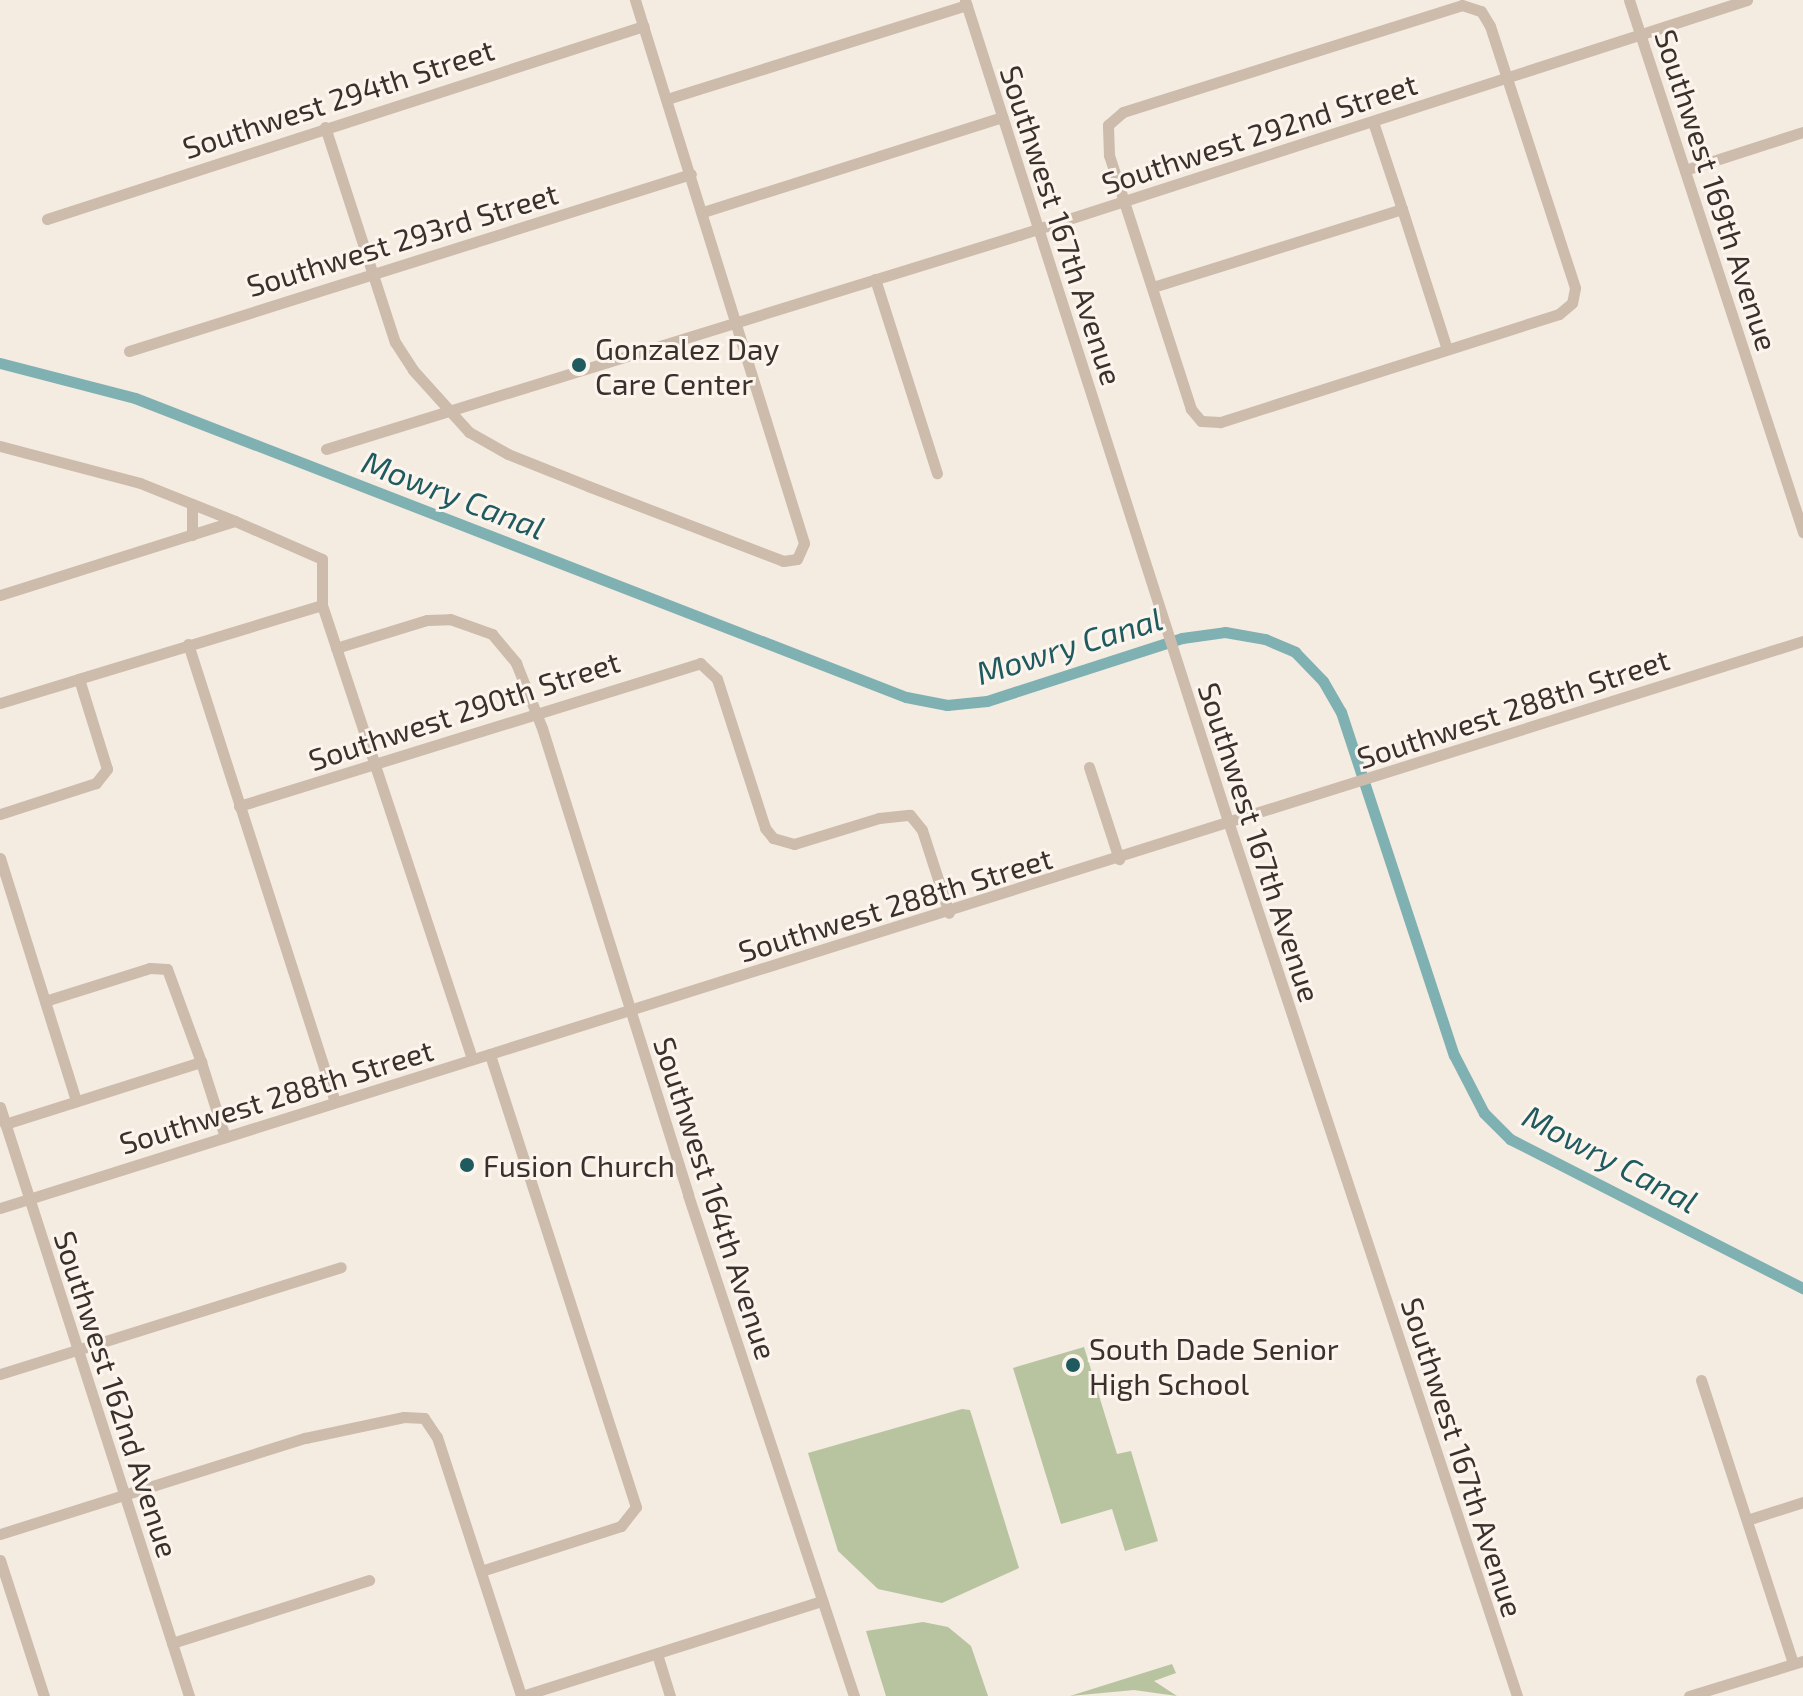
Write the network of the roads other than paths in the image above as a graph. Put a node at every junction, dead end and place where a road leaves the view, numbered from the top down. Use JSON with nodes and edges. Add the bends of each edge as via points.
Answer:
{"nodes":[{"id":1,"x":635,"y":0,"type":"edge"},
{"id":2,"x":1629,"y":0,"type":"edge"},
{"id":3,"x":1747,"y":0,"type":"edge"},
{"id":4,"x":966,"y":3,"type":"edge"},
{"id":5,"x":644,"y":26,"type":"junction"},
{"id":6,"x":1641,"y":36,"type":"junction"},
{"id":7,"x":1507,"y":80,"type":"junction"},
{"id":8,"x":667,"y":99,"type":"junction"},
{"id":9,"x":1002,"y":117,"type":"junction"},
{"id":10,"x":1373,"y":122,"type":"junction"},
{"id":11,"x":325,"y":127,"type":"junction"},
{"id":12,"x":1803,"y":132,"type":"edge"},
{"id":13,"x":1685,"y":170,"type":"junction"},
{"id":14,"x":691,"y":174,"type":"junction"},
{"id":15,"x":1124,"y":201,"type":"junction"},
{"id":16,"x":1402,"y":209,"type":"junction"},
{"id":17,"x":703,"y":212,"type":"junction"},
{"id":18,"x":47,"y":219,"type":"dead end"},
{"id":19,"x":1038,"y":229,"type":"junction"},
{"id":20,"x":373,"y":274,"type":"junction"},
{"id":21,"x":875,"y":279,"type":"junction"},
{"id":22,"x":1153,"y":287,"type":"junction"},
{"id":23,"x":737,"y":324,"type":"junction"},
{"id":24,"x":1447,"y":349,"type":"junction"},
{"id":25,"x":129,"y":351,"type":"dead end"},
{"id":26,"x":450,"y":413,"type":"junction"},
{"id":27,"x":0,"y":446,"type":"edge"},
{"id":28,"x":326,"y":449,"type":"dead end"},
{"id":29,"x":937,"y":473,"type":"dead end"},
{"id":30,"x":192,"y":504,"type":"junction"},
{"id":31,"x":235,"y":521,"type":"junction"},
{"id":32,"x":1803,"y":531,"type":"edge"},
{"id":33,"x":192,"y":535,"type":"junction"},
{"id":34,"x":0,"y":595,"type":"edge"},
{"id":35,"x":322,"y":605,"type":"junction"},
{"id":36,"x":1803,"y":641,"type":"edge"},
{"id":37,"x":188,"y":644,"type":"junction"},
{"id":38,"x":336,"y":648,"type":"junction"},
{"id":39,"x":79,"y":679,"type":"junction"},
{"id":40,"x":0,"y":703,"type":"edge"},
{"id":41,"x":535,"y":714,"type":"junction"},
{"id":42,"x":375,"y":764,"type":"junction"},
{"id":43,"x":1089,"y":767,"type":"dead end"},
{"id":44,"x":239,"y":806,"type":"junction"},
{"id":45,"x":0,"y":814,"type":"edge"},
{"id":46,"x":1229,"y":824,"type":"junction"},
{"id":47,"x":0,"y":858,"type":"edge"},
{"id":48,"x":1119,"y":859,"type":"junction"},
{"id":49,"x":949,"y":913,"type":"junction"},
{"id":50,"x":45,"y":1001,"type":"junction"},
{"id":51,"x":631,"y":1010,"type":"junction"},
{"id":52,"x":490,"y":1054,"type":"junction"},
{"id":53,"x":472,"y":1059,"type":"junction"},
{"id":54,"x":201,"y":1062,"type":"junction"},
{"id":55,"x":76,"y":1101,"type":"junction"},
{"id":56,"x":335,"y":1102,"type":"junction"},
{"id":57,"x":0,"y":1107,"type":"edge"},
{"id":58,"x":5,"y":1124,"type":"junction"},
{"id":59,"x":225,"y":1137,"type":"junction"},
{"id":60,"x":28,"y":1199,"type":"junction"},
{"id":61,"x":0,"y":1208,"type":"edge"},
{"id":62,"x":341,"y":1267,"type":"dead end"},
{"id":63,"x":76,"y":1350,"type":"junction"},
{"id":64,"x":0,"y":1374,"type":"edge"},
{"id":65,"x":1701,"y":1380,"type":"dead end"},
{"id":66,"x":124,"y":1494,"type":"junction"},
{"id":67,"x":1803,"y":1502,"type":"edge"},
{"id":68,"x":1747,"y":1520,"type":"junction"},
{"id":69,"x":0,"y":1534,"type":"edge"},
{"id":70,"x":0,"y":1560,"type":"edge"},
{"id":71,"x":481,"y":1571,"type":"junction"},
{"id":72,"x":369,"y":1580,"type":"dead end"},
{"id":73,"x":822,"y":1601,"type":"junction"},
{"id":74,"x":172,"y":1643,"type":"junction"},
{"id":75,"x":657,"y":1654,"type":"junction"},
{"id":76,"x":1798,"y":1662,"type":"edge"},
{"id":77,"x":44,"y":1696,"type":"edge"},
{"id":78,"x":189,"y":1696,"type":"edge"},
{"id":79,"x":522,"y":1696,"type":"edge"},
{"id":80,"x":670,"y":1696,"type":"edge"},
{"id":81,"x":854,"y":1696,"type":"edge"},
{"id":82,"x":1517,"y":1696,"type":"edge"},
{"id":83,"x":1689,"y":1696,"type":"edge"}],
"edges":[{"from":1,"to":5,"type":"street"},
{"from":2,"to":6,"type":"street","name":"Southwest 169th Avenue"},
{"from":3,"to":6,"type":"street","name":"Southwest 292nd Street"},
{"from":4,"to":8,"type":"street"},
{"from":4,"to":9,"type":"street","name":"Southwest 167th Avenue"},
{"from":5,"to":8,"type":"street"},
{"from":5,"to":11,"type":"street","name":"Southwest 294th Street"},
{"from":6,"to":7,"type":"street","name":"Southwest 292nd Street"},
{"from":6,"to":13,"type":"street","name":"Southwest 169th Avenue"},
{"from":7,"to":10,"type":"street","name":"Southwest 292nd Street"},
{"from":7,"to":15,"type":"street","via":[[1486,17],[1469,5],[1453,7],[1114,118],[1106,143]]},
{"from":7,"to":24,"type":"street","via":[[1575,296],[1559,314]]},
{"from":8,"to":14,"type":"street"},
{"from":9,"to":17,"type":"street"},
{"from":9,"to":19,"type":"street","name":"Southwest 167th Avenue"},
{"from":10,"to":15,"type":"street","name":"Southwest 292nd Street"},
{"from":10,"to":16,"type":"street"},
{"from":11,"to":18,"type":"street","name":"Southwest 294th Street"},
{"from":11,"to":20,"type":"street"},
{"from":12,"to":13,"type":"street"},
{"from":13,"to":32,"type":"street","name":"Southwest 169th Avenue"},
{"from":14,"to":17,"type":"street"},
{"from":14,"to":20,"type":"street","name":"Southwest 293rd Street"},
{"from":15,"to":19,"type":"street","name":"Southwest 292nd Street"},
{"from":15,"to":22,"type":"street"},
{"from":16,"to":22,"type":"street"},
{"from":16,"to":24,"type":"street"},
{"from":17,"to":23,"type":"street"},
{"from":19,"to":21,"type":"street","name":"Southwest 292nd Street"},
{"from":19,"to":46,"type":"street","name":"Southwest 167th Avenue"},
{"from":20,"to":25,"type":"street","name":"Southwest 293rd Street"},
{"from":20,"to":26,"type":"street","via":[[399,351]]},
{"from":21,"to":23,"type":"street","name":"Southwest 292nd Street"},
{"from":21,"to":29,"type":"street"},
{"from":22,"to":24,"type":"street","via":[[1191,409],[1211,424]]},
{"from":23,"to":26,"type":"street","name":"Southwest 292nd Street"},
{"from":23,"to":26,"type":"street","via":[[804,543],[800,556],[783,561],[508,454],[475,437]]},
{"from":26,"to":28,"type":"street","name":"Southwest 292nd Street"},
{"from":27,"to":30,"type":"street","via":[[140,483]]},
{"from":30,"to":31,"type":"street"},
{"from":30,"to":33,"type":"street"},
{"from":31,"to":33,"type":"street"},
{"from":31,"to":35,"type":"street","via":[[317,553],[325,573]]},
{"from":33,"to":34,"type":"street"},
{"from":35,"to":37,"type":"street"},
{"from":35,"to":38,"type":"street"},
{"from":36,"to":46,"type":"street","name":"Southwest 288th Street"},
{"from":37,"to":39,"type":"street"},
{"from":37,"to":44,"type":"street"},
{"from":38,"to":41,"type":"street","name":"Southwest 164th Avenue","via":[[427,620],[471,623],[509,652]]},
{"from":38,"to":42,"type":"street"},
{"from":39,"to":40,"type":"street"},
{"from":39,"to":45,"type":"street","via":[[105,775],[89,786]]},
{"from":41,"to":42,"type":"street","name":"Southwest 290th Street"},
{"from":41,"to":49,"type":"street","name":"Southwest 290th Street","via":[[684,665],[703,664],[717,679],[765,828],[778,843],[801,842],[894,814],[915,819]]},
{"from":41,"to":51,"type":"street","name":"Southwest 164th Avenue"},
{"from":42,"to":44,"type":"street","name":"Southwest 290th Street"},
{"from":42,"to":53,"type":"street"},
{"from":43,"to":48,"type":"street"},
{"from":44,"to":56,"type":"street"},
{"from":46,"to":48,"type":"street","name":"Southwest 288th Street"},
{"from":46,"to":82,"type":"street","name":"Southwest 167th Avenue"},
{"from":47,"to":50,"type":"street"},
{"from":48,"to":49,"type":"street","name":"Southwest 288th Street"},
{"from":49,"to":51,"type":"street","name":"Southwest 288th Street"},
{"from":50,"to":54,"type":"street","via":[[150,968],[167,969]]},
{"from":50,"to":55,"type":"street"},
{"from":51,"to":52,"type":"street","name":"Southwest 288th Street"},
{"from":51,"to":73,"type":"street","name":"Southwest 164th Avenue"},
{"from":52,"to":53,"type":"street","name":"Southwest 288th Street"},
{"from":52,"to":71,"type":"street","via":[[633,1493],[635,1514],[621,1526]]},
{"from":53,"to":56,"type":"street","name":"Southwest 288th Street"},
{"from":54,"to":55,"type":"street"},
{"from":54,"to":59,"type":"street"},
{"from":55,"to":58,"type":"street"},
{"from":56,"to":59,"type":"street","name":"Southwest 288th Street"},
{"from":57,"to":58,"type":"street","name":"Southwest 162nd Avenue"},
{"from":58,"to":60,"type":"street","name":"Southwest 162nd Avenue"},
{"from":59,"to":60,"type":"street","name":"Southwest 288th Street"},
{"from":60,"to":61,"type":"street","name":"Southwest 288th Street"},
{"from":60,"to":63,"type":"street","name":"Southwest 162nd Avenue"},
{"from":62,"to":63,"type":"street"},
{"from":63,"to":64,"type":"street"},
{"from":63,"to":66,"type":"street","name":"Southwest 162nd Avenue"},
{"from":65,"to":68,"type":"street"},
{"from":66,"to":69,"type":"street"},
{"from":66,"to":71,"type":"street","via":[[314,1435],[404,1417],[424,1418],[437,1437]]},
{"from":66,"to":74,"type":"street","name":"Southwest 162nd Avenue"},
{"from":67,"to":68,"type":"street"},
{"from":68,"to":76,"type":"street"},
{"from":70,"to":77,"type":"street"},
{"from":71,"to":79,"type":"street"},
{"from":72,"to":74,"type":"street"},
{"from":73,"to":75,"type":"street"},
{"from":73,"to":81,"type":"street","name":"Southwest 164th Avenue"},
{"from":74,"to":78,"type":"street","name":"Southwest 162nd Avenue"},
{"from":75,"to":79,"type":"street"},
{"from":75,"to":80,"type":"street"},
{"from":76,"to":83,"type":"street"}]}
